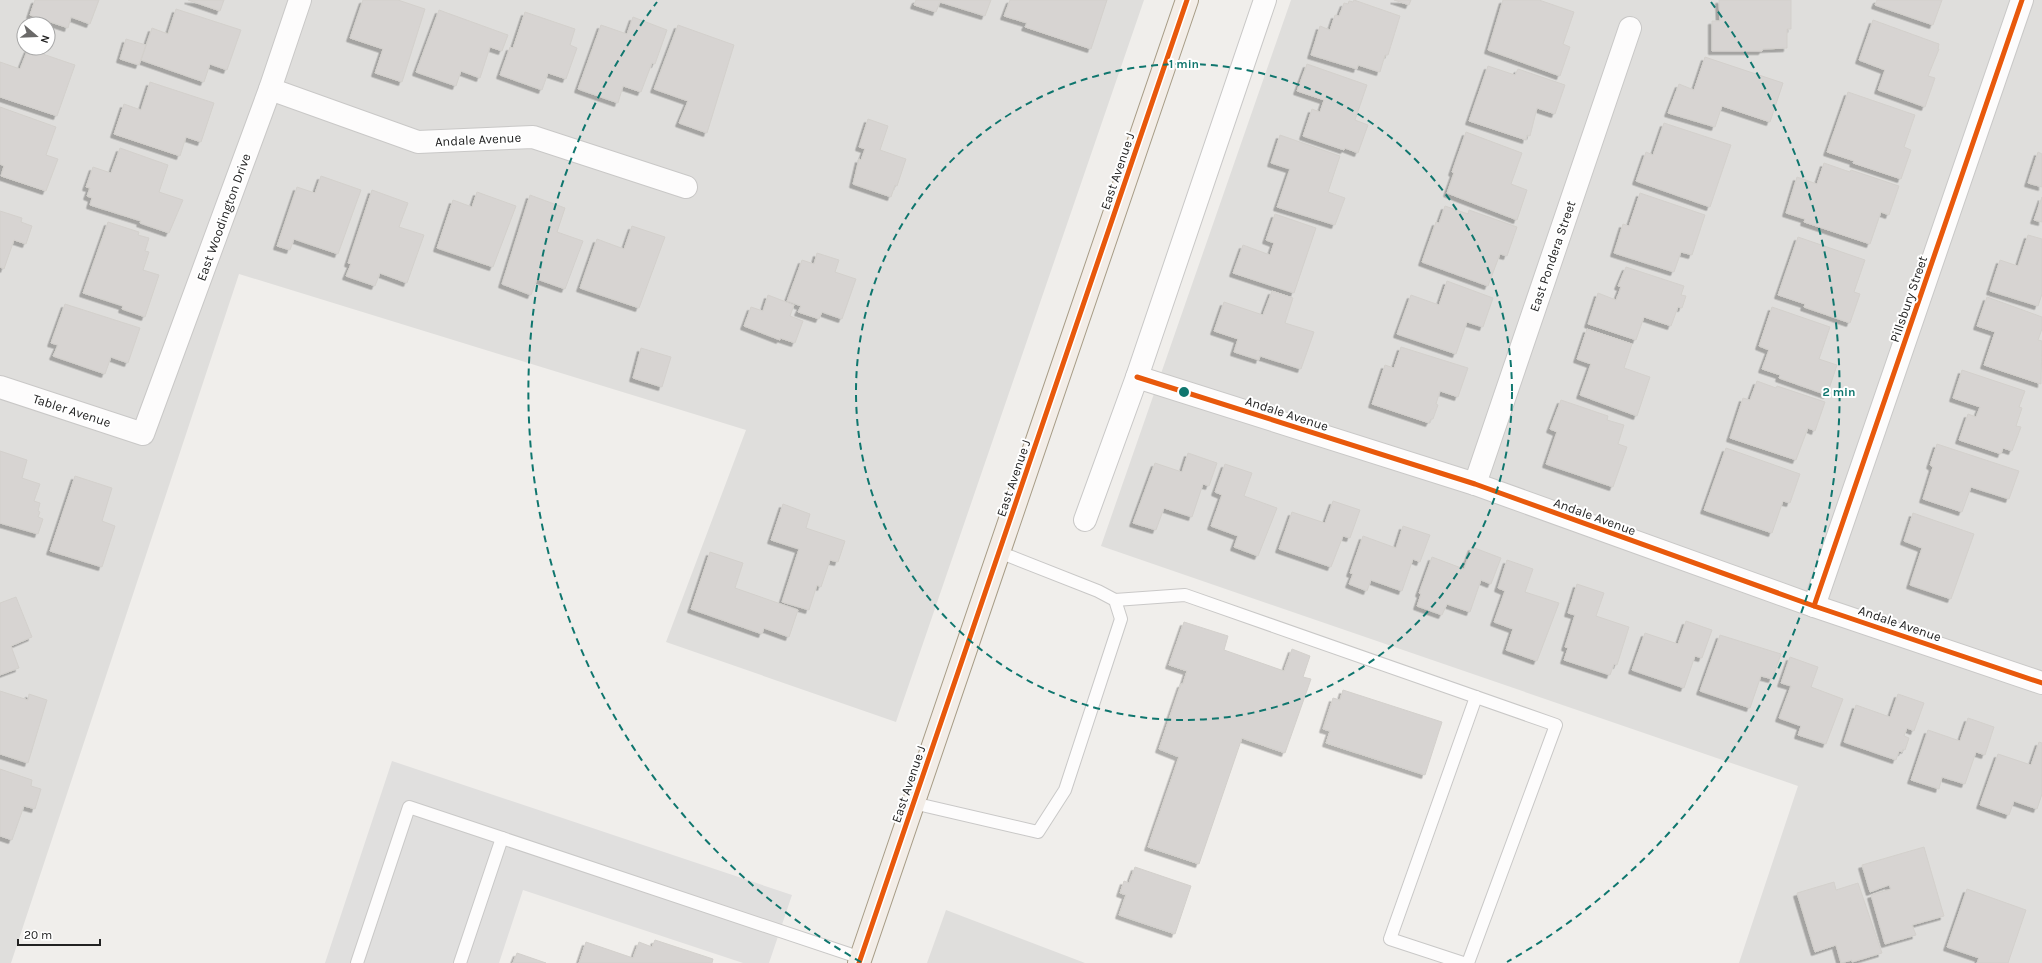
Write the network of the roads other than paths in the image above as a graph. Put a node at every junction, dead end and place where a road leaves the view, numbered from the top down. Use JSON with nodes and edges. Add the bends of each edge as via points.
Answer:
{"nodes":[{"id":1,"x":300,"y":0,"type":"edge"},
{"id":2,"x":1187,"y":0,"type":"edge"},
{"id":3,"x":1265,"y":0,"type":"edge"},
{"id":4,"x":2022,"y":0,"type":"edge"},
{"id":5,"x":1630,"y":28,"type":"dead end"},
{"id":6,"x":270,"y":90,"type":"junction"},
{"id":7,"x":686,"y":187,"type":"dead end"},
{"id":8,"x":1137,"y":377,"type":"junction"},
{"id":9,"x":0,"y":387,"type":"edge"},
{"id":10,"x":143,"y":434,"type":"joint"},
{"id":11,"x":1475,"y":484,"type":"junction"},
{"id":12,"x":1085,"y":520,"type":"dead end"},
{"id":13,"x":999,"y":552,"type":"junction"},
{"id":14,"x":1115,"y":600,"type":"junction"},
{"id":15,"x":1814,"y":606,"type":"junction"},
{"id":16,"x":2042,"y":683,"type":"edge"},
{"id":17,"x":1476,"y":697,"type":"junction"},
{"id":18,"x":913,"y":803,"type":"junction"},
{"id":19,"x":502,"y":838,"type":"junction"},
{"id":20,"x":860,"y":960,"type":"edge"},
{"id":21,"x":357,"y":963,"type":"edge"},
{"id":22,"x":460,"y":963,"type":"edge"},
{"id":23,"x":1463,"y":963,"type":"edge"},
{"id":24,"x":1468,"y":963,"type":"edge"}],
"edges":[{"from":1,"to":6,"type":"street","name":"East Woodington Drive"},
{"from":2,"to":13,"type":"main road","name":"East Avenue J"},
{"from":3,"to":8,"type":"street"},
{"from":4,"to":15,"type":"street","name":"Pillsbury Street"},
{"from":5,"to":11,"type":"street","name":"East Pondera Street"},
{"from":6,"to":7,"type":"street","name":"Andale Avenue","via":[[418,142],[533,137]]},
{"from":6,"to":10,"type":"street","name":"East Woodington Drive"},
{"from":8,"to":11,"type":"street","name":"Andale Avenue"},
{"from":8,"to":12,"type":"street"},
{"from":9,"to":10,"type":"street","name":"Tabler Avenue"},
{"from":11,"to":15,"type":"street","name":"Andale Avenue"},
{"from":13,"to":14,"type":"lane","via":[[1098,590]]},
{"from":13,"to":18,"type":"main road","name":"East Avenue J"},
{"from":14,"to":17,"type":"lane","via":[[1184,595]]},
{"from":14,"to":18,"type":"lane","via":[[1121,619],[1065,790],[1038,832]]},
{"from":15,"to":16,"type":"street","name":"Andale Avenue"},
{"from":17,"to":23,"type":"lane","via":[[1390,939]]},
{"from":17,"to":24,"type":"lane","via":[[1556,725]]},
{"from":18,"to":20,"type":"main road","name":"East Avenue J"},
{"from":19,"to":20,"type":"lane"},
{"from":19,"to":21,"type":"lane","via":[[409,807]]},
{"from":19,"to":22,"type":"lane"}]}
